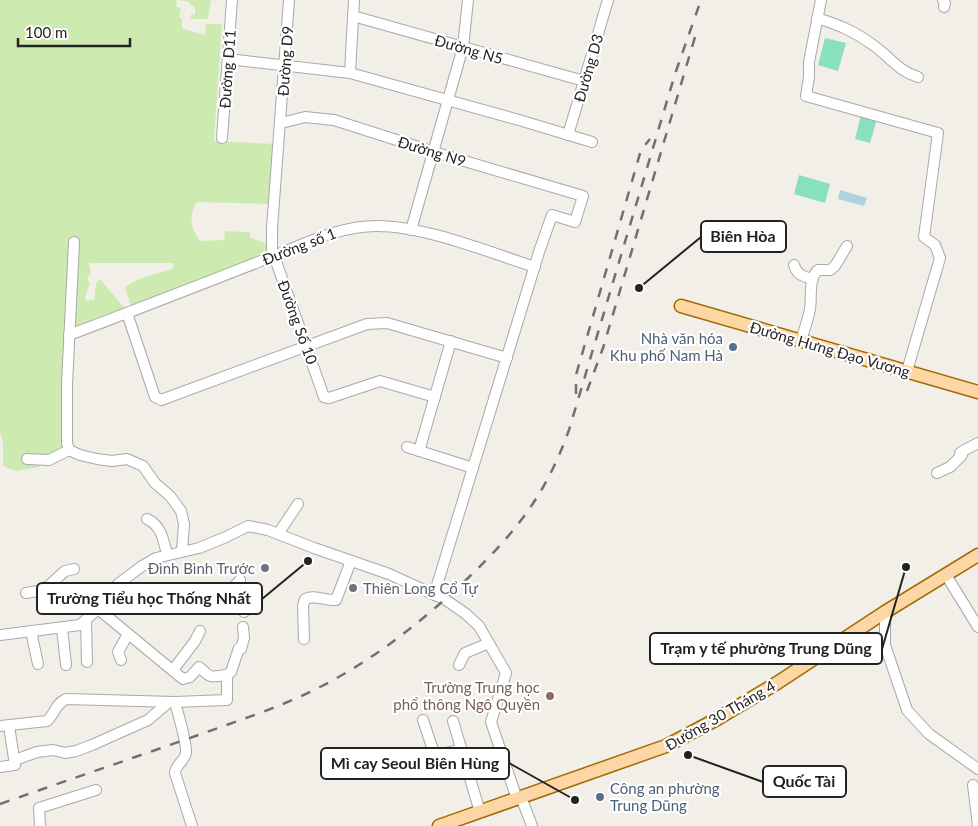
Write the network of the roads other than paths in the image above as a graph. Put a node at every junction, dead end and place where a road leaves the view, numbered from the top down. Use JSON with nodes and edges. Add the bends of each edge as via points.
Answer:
{"nodes":[{"id":1,"x":232,"y":0,"type":"edge"},
{"id":2,"x":289,"y":0,"type":"edge"},
{"id":3,"x":354,"y":0,"type":"edge"},
{"id":4,"x":468,"y":0,"type":"edge"},
{"id":5,"x":608,"y":0,"type":"edge"},
{"id":6,"x":821,"y":0,"type":"edge"},
{"id":7,"x":353,"y":16,"type":"junction"},
{"id":8,"x":817,"y":18,"type":"junction"},
{"id":9,"x":463,"y":47,"type":"junction"},
{"id":10,"x":228,"y":59,"type":"junction"},
{"id":11,"x":285,"y":65,"type":"junction"},
{"id":12,"x":350,"y":73,"type":"junction"},
{"id":13,"x":918,"y":77,"type":"dead end"},
{"id":14,"x":584,"y":81,"type":"junction"},
{"id":15,"x":449,"y":100,"type":"junction"},
{"id":16,"x":280,"y":123,"type":"junction"},
{"id":17,"x":568,"y":135,"type":"junction"},
{"id":18,"x":222,"y":138,"type":"dead end"},
{"id":19,"x":592,"y":142,"type":"dead end"},
{"id":20,"x":434,"y":152,"type":"junction"},
{"id":21,"x":411,"y":230,"type":"junction"},
{"id":22,"x":74,"y":242,"type":"dead end"},
{"id":23,"x":847,"y":246,"type":"dead end"},
{"id":24,"x":274,"y":256,"type":"junction"},
{"id":25,"x":794,"y":265,"type":"dead end"},
{"id":26,"x":535,"y":267,"type":"junction"},
{"id":27,"x":813,"y":279,"type":"junction"},
{"id":28,"x":681,"y":306,"type":"dead end"},
{"id":29,"x":127,"y":313,"type":"junction"},
{"id":30,"x":70,"y":335,"type":"junction"},
{"id":31,"x":801,"y":341,"type":"junction"},
{"id":32,"x":451,"y":342,"type":"junction"},
{"id":33,"x":306,"y":346,"type":"junction"},
{"id":34,"x":507,"y":358,"type":"junction"},
{"id":35,"x":907,"y":371,"type":"junction"},
{"id":36,"x":978,"y":392,"type":"edge"},
{"id":37,"x":435,"y":397,"type":"junction"},
{"id":38,"x":978,"y":443,"type":"edge"},
{"id":39,"x":407,"y":447,"type":"dead end"},
{"id":40,"x":69,"y":450,"type":"junction"},
{"id":41,"x":419,"y":451,"type":"junction"},
{"id":42,"x":27,"y":460,"type":"dead end"},
{"id":43,"x":473,"y":468,"type":"junction"},
{"id":44,"x":937,"y":473,"type":"dead end"},
{"id":45,"x":298,"y":504,"type":"dead end"},
{"id":46,"x":147,"y":519,"type":"dead end"},
{"id":47,"x":278,"y":534,"type":"junction"},
{"id":48,"x":182,"y":551,"type":"junction"},
{"id":49,"x":167,"y":554,"type":"junction"},
{"id":50,"x":978,"y":555,"type":"edge"},
{"id":51,"x":351,"y":561,"type":"junction"},
{"id":52,"x":74,"y":569,"type":"dead end"},
{"id":53,"x":946,"y":575,"type":"junction"},
{"id":54,"x":240,"y":580,"type":"dead end"},
{"id":55,"x":26,"y":593,"type":"dead end"},
{"id":56,"x":434,"y":595,"type":"junction"},
{"id":57,"x":98,"y":609,"type":"junction"},
{"id":58,"x":244,"y":612,"type":"dead end"},
{"id":59,"x":885,"y":612,"type":"junction"},
{"id":60,"x":86,"y":622,"type":"junction"},
{"id":61,"x":243,"y":627,"type":"dead end"},
{"id":62,"x":978,"y":627,"type":"edge"},
{"id":63,"x":62,"y":628,"type":"junction"},
{"id":64,"x":31,"y":631,"type":"junction"},
{"id":65,"x":200,"y":631,"type":"dead end"},
{"id":66,"x":128,"y":634,"type":"junction"},
{"id":67,"x":0,"y":635,"type":"edge"},
{"id":68,"x":304,"y":639,"type":"dead end"},
{"id":69,"x":489,"y":643,"type":"junction"},
{"id":70,"x":121,"y":660,"type":"dead end"},
{"id":71,"x":87,"y":662,"type":"dead end"},
{"id":72,"x":38,"y":664,"type":"dead end"},
{"id":73,"x":66,"y":665,"type":"dead end"},
{"id":74,"x":459,"y":665,"type":"dead end"},
{"id":75,"x":173,"y":670,"type":"junction"},
{"id":76,"x":227,"y":675,"type":"junction"},
{"id":77,"x":172,"y":702,"type":"junction"},
{"id":78,"x":423,"y":720,"type":"dead end"},
{"id":79,"x":453,"y":720,"type":"dead end"},
{"id":80,"x":4,"y":726,"type":"edge"},
{"id":81,"x":461,"y":750,"type":"junction"},
{"id":82,"x":435,"y":756,"type":"junction"},
{"id":83,"x":15,"y":760,"type":"junction"},
{"id":84,"x":409,"y":763,"type":"dead end"},
{"id":85,"x":0,"y":767,"type":"edge"},
{"id":86,"x":978,"y":769,"type":"edge"},
{"id":87,"x":973,"y":786,"type":"dead end"},
{"id":88,"x":96,"y":790,"type":"dead end"},
{"id":89,"x":519,"y":798,"type":"junction"},
{"id":90,"x":480,"y":812,"type":"junction"},
{"id":91,"x":40,"y":826,"type":"edge"},
{"id":92,"x":192,"y":826,"type":"edge"},
{"id":93,"x":439,"y":826,"type":"edge"},
{"id":94,"x":532,"y":826,"type":"edge"},
{"id":95,"x":978,"y":826,"type":"edge"}],
"edges":[{"from":1,"to":10,"type":"street","name":"Đường D11"},
{"from":2,"to":11,"type":"street","name":"Đường D9"},
{"from":3,"to":7,"type":"street"},
{"from":4,"to":9,"type":"street"},
{"from":5,"to":14,"type":"street","name":"Đường D3"},
{"from":6,"to":8,"type":"street"},
{"from":7,"to":9,"type":"street","name":"Đường N5"},
{"from":7,"to":12,"type":"street"},
{"from":8,"to":13,"type":"street","via":[[857,34],[906,73]]},
{"from":8,"to":35,"type":"street","via":[[806,96],[938,132],[924,237],[935,245],[940,258]]},
{"from":9,"to":14,"type":"street","name":"Đường N5"},
{"from":9,"to":15,"type":"street"},
{"from":10,"to":11,"type":"street"},
{"from":10,"to":18,"type":"street","name":"Đường D11"},
{"from":11,"to":12,"type":"street"},
{"from":11,"to":16,"type":"street","name":"Đường D9"},
{"from":12,"to":15,"type":"street"},
{"from":14,"to":17,"type":"street","name":"Đường D3"},
{"from":15,"to":17,"type":"street"},
{"from":15,"to":20,"type":"street"},
{"from":16,"to":20,"type":"street","name":"Đường N9","via":[[304,117],[334,120]]},
{"from":16,"to":24,"type":"street","name":"Đường Số 10","via":[[272,228]]},
{"from":17,"to":19,"type":"street"},
{"from":20,"to":21,"type":"street"},
{"from":20,"to":26,"type":"street","name":"Đường N9","via":[[583,196],[575,222],[552,215]]},
{"from":21,"to":24,"type":"street","name":"Đường số 1","via":[[354,227],[327,234]]},
{"from":21,"to":26,"type":"street","name":"Đường số 1"},
{"from":22,"to":30,"type":"street"},
{"from":23,"to":27,"type":"street","via":[[835,266],[830,270],[816,271]]},
{"from":24,"to":29,"type":"street","name":"Đường số 1"},
{"from":24,"to":33,"type":"street","name":"Đường Số 10"},
{"from":25,"to":27,"type":"street","via":[[802,276]]},
{"from":26,"to":34,"type":"street"},
{"from":27,"to":31,"type":"street"},
{"from":28,"to":31,"type":"main road","name":"Đường Hưng Đạo Vương"},
{"from":29,"to":30,"type":"street","name":"Đường số 1"},
{"from":29,"to":33,"type":"street","via":[[155,397],[161,400]]},
{"from":30,"to":40,"type":"street","via":[[66,443]]},
{"from":31,"to":35,"type":"main road","name":"Đường Hưng Đạo Vương"},
{"from":32,"to":33,"type":"street","via":[[387,323],[376,323],[360,325]]},
{"from":32,"to":34,"type":"street"},
{"from":32,"to":37,"type":"street"},
{"from":33,"to":37,"type":"street","name":"Đường Số 10","via":[[324,397],[380,381]]},
{"from":34,"to":43,"type":"street"},
{"from":35,"to":36,"type":"main road","name":"Đường Hưng Đạo Vương"},
{"from":37,"to":41,"type":"street"},
{"from":38,"to":44,"type":"street","via":[[960,453],[962,455],[950,467]]},
{"from":39,"to":41,"type":"street"},
{"from":40,"to":42,"type":"street","via":[[49,460]]},
{"from":40,"to":48,"type":"street","via":[[97,459],[127,459],[143,466],[181,511],[184,524]]},
{"from":41,"to":43,"type":"street"},
{"from":43,"to":56,"type":"street"},
{"from":45,"to":47,"type":"street"},
{"from":46,"to":49,"type":"street","via":[[155,523],[161,532]]},
{"from":47,"to":48,"type":"street","via":[[248,526],[207,545]]},
{"from":47,"to":51,"type":"street"},
{"from":48,"to":49,"type":"street"},
{"from":49,"to":57,"type":"street","via":[[122,580]]},
{"from":50,"to":53,"type":"main road","name":"Đường 30 Tháng 4"},
{"from":51,"to":56,"type":"street"},
{"from":51,"to":68,"type":"street","via":[[336,600],[310,597],[304,602]]},
{"from":52,"to":55,"type":"street","via":[[65,571],[44,590]]},
{"from":53,"to":59,"type":"main road","name":"Đường 30 Tháng 4"},
{"from":53,"to":62,"type":"street"},
{"from":54,"to":58,"type":"street","via":[[230,596]]},
{"from":56,"to":69,"type":"street","via":[[471,618]]},
{"from":57,"to":60,"type":"street"},
{"from":57,"to":66,"type":"street"},
{"from":59,"to":86,"type":"street","via":[[886,646],[907,710],[929,734]]},
{"from":59,"to":89,"type":"main road","name":"Đường 30 Tháng 4","via":[[777,683],[673,743]]},
{"from":60,"to":63,"type":"street"},
{"from":60,"to":71,"type":"street"},
{"from":61,"to":76,"type":"street","via":[[244,638],[232,672]]},
{"from":63,"to":64,"type":"street"},
{"from":63,"to":73,"type":"street"},
{"from":64,"to":67,"type":"street"},
{"from":64,"to":72,"type":"street"},
{"from":65,"to":75,"type":"street"},
{"from":66,"to":70,"type":"street","via":[[118,652]]},
{"from":66,"to":75,"type":"street"},
{"from":69,"to":74,"type":"street","via":[[464,653]]},
{"from":69,"to":89,"type":"street","via":[[506,673],[491,722]]},
{"from":75,"to":76,"type":"street","via":[[184,679],[199,667],[211,677]]},
{"from":76,"to":77,"type":"street","via":[[228,700]]},
{"from":77,"to":80,"type":"street","via":[[66,699],[46,720]]},
{"from":77,"to":83,"type":"street","via":[[148,720],[92,746],[76,751],[37,752]]},
{"from":77,"to":92,"type":"street","via":[[186,752],[175,773]]},
{"from":78,"to":82,"type":"street"},
{"from":79,"to":81,"type":"street"},
{"from":80,"to":83,"type":"street"},
{"from":81,"to":82,"type":"street"},
{"from":81,"to":90,"type":"street"},
{"from":82,"to":84,"type":"street"},
{"from":83,"to":85,"type":"street","via":[[15,764]]},
{"from":87,"to":95,"type":"street"},
{"from":88,"to":91,"type":"street","via":[[40,808]]},
{"from":89,"to":90,"type":"main road","name":"Đường 30 Tháng 4"},
{"from":89,"to":94,"type":"street"},
{"from":90,"to":93,"type":"main road","name":"Đường 30 Tháng 4"}]}
